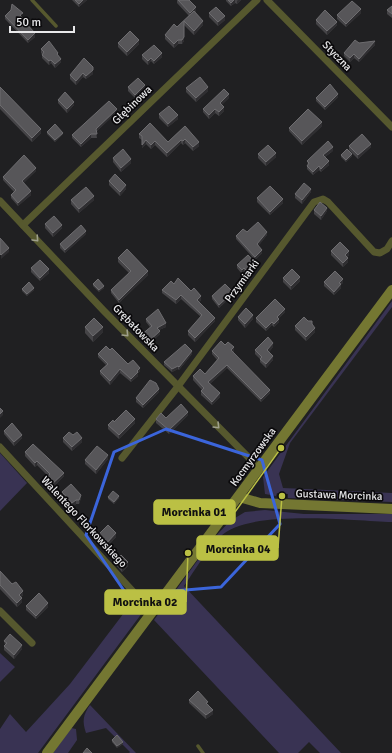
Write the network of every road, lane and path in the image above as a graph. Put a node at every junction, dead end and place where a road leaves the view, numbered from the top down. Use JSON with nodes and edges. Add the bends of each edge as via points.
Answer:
{"nodes":[{"id":1,"x":32,"y":0,"type":"edge"},
{"id":2,"x":257,"y":0,"type":"edge"},
{"id":3,"x":267,"y":0,"type":"edge"},
{"id":4,"x":56,"y":26,"type":"dead end"},
{"id":5,"x":392,"y":127,"type":"edge"},
{"id":6,"x":0,"y":201,"type":"edge"},
{"id":7,"x":23,"y":225,"type":"junction"},
{"id":8,"x":392,"y":241,"type":"edge"},
{"id":9,"x":392,"y":290,"type":"edge"},
{"id":10,"x":178,"y":387,"type":"junction"},
{"id":11,"x":0,"y":447,"type":"edge"},
{"id":12,"x":122,"y":458,"type":"dead end"},
{"id":13,"x":259,"y":468,"type":"junction"},
{"id":14,"x":238,"y":497,"type":"junction"},
{"id":15,"x":392,"y":509,"type":"edge"},
{"id":16,"x":0,"y":611,"type":"edge"},
{"id":17,"x":152,"y":612,"type":"junction"},
{"id":18,"x":32,"y":643,"type":"dead end"},
{"id":19,"x":198,"y":746,"type":"dead end"},
{"id":20,"x":47,"y":753,"type":"edge"},
{"id":21,"x":203,"y":753,"type":"edge"}],
"edges":[{"from":1,"to":4,"type":"lane"},
{"from":2,"to":7,"type":"street","name":"Głębinowa"},
{"from":3,"to":5,"type":"street","name":"Styczna"},
{"from":6,"to":7,"type":"street","name":"Grębałowska"},
{"from":7,"to":10,"type":"street","name":"Grębałowska","one_way":true},
{"from":8,"to":10,"type":"street","name":"Przymiarki","via":[[380,253],[374,252],[328,202],[323,199],[314,202]]},
{"from":9,"to":13,"type":"main road","name":"Kocmyrzowska"},
{"from":10,"to":12,"type":"street","name":"Przymiarki"},
{"from":10,"to":13,"type":"street","name":"Grębałowska","one_way":true},
{"from":11,"to":17,"type":"street","name":"Walentego Florkowskiego"},
{"from":13,"to":14,"type":"main road","name":"Kocmyrzowska"},
{"from":14,"to":15,"type":"main road","name":"Gustawa Morcinka","via":[[260,503]]},
{"from":14,"to":17,"type":"main road","name":"Kocmyrzowska"},
{"from":16,"to":18,"type":"street"},
{"from":17,"to":20,"type":"main road","name":"Kocmyrzowska"},
{"from":19,"to":21,"type":"lane"}]}
